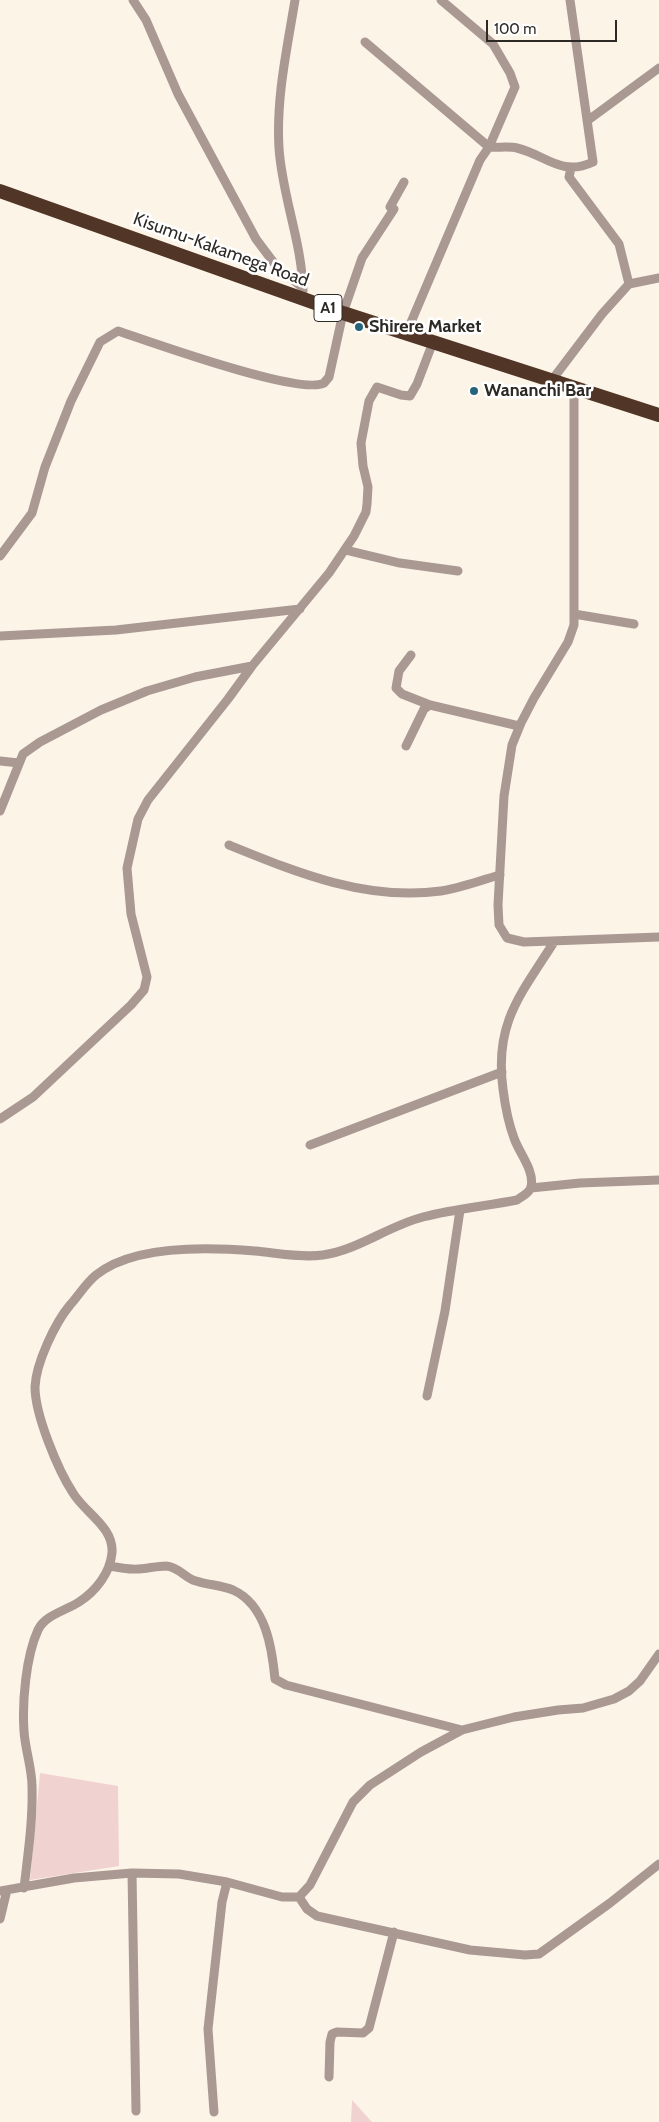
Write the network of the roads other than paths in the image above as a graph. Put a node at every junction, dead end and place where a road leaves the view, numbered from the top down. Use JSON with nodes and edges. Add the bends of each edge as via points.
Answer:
{"nodes":[{"id":1,"x":133,"y":0,"type":"edge"},
{"id":2,"x":295,"y":0,"type":"edge"},
{"id":3,"x":441,"y":0,"type":"edge"},
{"id":4,"x":570,"y":0,"type":"edge"},
{"id":5,"x":365,"y":42,"type":"dead end"},
{"id":6,"x":659,"y":68,"type":"edge"},
{"id":7,"x":587,"y":121,"type":"junction"},
{"id":8,"x":489,"y":148,"type":"junction"},
{"id":9,"x":570,"y":168,"type":"junction"},
{"id":10,"x":404,"y":182,"type":"dead end"},
{"id":11,"x":0,"y":191,"type":"edge"},
{"id":12,"x":659,"y":278,"type":"edge"},
{"id":13,"x":629,"y":284,"type":"junction"},
{"id":14,"x":303,"y":293,"type":"junction"},
{"id":15,"x":343,"y":313,"type":"junction"},
{"id":16,"x":406,"y":334,"type":"junction"},
{"id":17,"x":433,"y":342,"type":"junction"},
{"id":18,"x":552,"y":380,"type":"junction"},
{"id":19,"x":574,"y":387,"type":"junction"},
{"id":20,"x":659,"y":415,"type":"edge"},
{"id":21,"x":346,"y":550,"type":"junction"},
{"id":22,"x":0,"y":556,"type":"edge"},
{"id":23,"x":458,"y":571,"type":"dead end"},
{"id":24,"x":300,"y":609,"type":"junction"},
{"id":25,"x":574,"y":614,"type":"junction"},
{"id":26,"x":634,"y":624,"type":"dead end"},
{"id":27,"x":0,"y":636,"type":"edge"},
{"id":28,"x":411,"y":655,"type":"dead end"},
{"id":29,"x":252,"y":666,"type":"junction"},
{"id":30,"x":430,"y":705,"type":"junction"},
{"id":31,"x":519,"y":726,"type":"junction"},
{"id":32,"x":406,"y":746,"type":"dead end"},
{"id":33,"x":0,"y":761,"type":"edge"},
{"id":34,"x":19,"y":763,"type":"junction"},
{"id":35,"x":0,"y":811,"type":"edge"},
{"id":36,"x":229,"y":845,"type":"dead end"},
{"id":37,"x":500,"y":875,"type":"junction"},
{"id":38,"x":659,"y":937,"type":"edge"},
{"id":39,"x":554,"y":942,"type":"junction"},
{"id":40,"x":502,"y":1072,"type":"junction"},
{"id":41,"x":0,"y":1119,"type":"edge"},
{"id":42,"x":310,"y":1145,"type":"dead end"},
{"id":43,"x":659,"y":1180,"type":"edge"},
{"id":44,"x":531,"y":1188,"type":"junction"},
{"id":45,"x":460,"y":1210,"type":"junction"},
{"id":46,"x":427,"y":1396,"type":"dead end"},
{"id":47,"x":109,"y":1566,"type":"junction"},
{"id":48,"x":659,"y":1654,"type":"edge"},
{"id":49,"x":462,"y":1730,"type":"junction"},
{"id":50,"x":659,"y":1864,"type":"edge"},
{"id":51,"x":132,"y":1873,"type":"junction"},
{"id":52,"x":227,"y":1882,"type":"junction"},
{"id":53,"x":24,"y":1888,"type":"junction"},
{"id":54,"x":3,"y":1890,"type":"edge"},
{"id":55,"x":299,"y":1897,"type":"junction"},
{"id":56,"x":0,"y":1919,"type":"edge"},
{"id":57,"x":394,"y":1932,"type":"junction"},
{"id":58,"x":329,"y":2077,"type":"dead end"},
{"id":59,"x":136,"y":2112,"type":"dead end"},
{"id":60,"x":214,"y":2112,"type":"dead end"}],
"edges":[{"from":1,"to":14,"type":"street","via":[[146,20],[178,94],[256,239],[277,267]]},
{"from":2,"to":14,"type":"street","via":[[278,109],[279,141]]},
{"from":3,"to":8,"type":"street","via":[[493,44],[510,74],[514,87]]},
{"from":4,"to":7,"type":"street"},
{"from":5,"to":8,"type":"street"},
{"from":6,"to":7,"type":"street"},
{"from":7,"to":9,"type":"street","via":[[593,162]]},
{"from":8,"to":9,"type":"street","via":[[517,148]]},
{"from":8,"to":16,"type":"street","via":[[480,160]]},
{"from":9,"to":13,"type":"street","via":[[569,177],[619,244]]},
{"from":10,"to":15,"type":"street","via":[[390,207],[394,210],[362,258]]},
{"from":11,"to":14,"type":"highway","name":"Kisumu-Kakamega Road","number":"A1"},
{"from":12,"to":13,"type":"street"},
{"from":13,"to":18,"type":"street"},
{"from":14,"to":15,"type":"highway","name":"Kisumu-Kakamega Road","number":"A1"},
{"from":15,"to":16,"type":"highway","name":"Kisumu-Kakamega Road","number":"A1"},
{"from":15,"to":22,"type":"street","via":[[327,381],[320,386],[260,376],[118,331],[100,342],[71,401],[45,467],[32,513]]},
{"from":16,"to":17,"type":"highway","name":"Kisumu-Kakamega Road","number":"A1"},
{"from":17,"to":18,"type":"highway","name":"Kisumu-Kakamega Road","number":"A1"},
{"from":17,"to":21,"type":"street","via":[[410,396],[377,387],[370,396],[361,443],[368,504]]},
{"from":18,"to":19,"type":"highway","name":"Kisumu-Kakamega Road","number":"A1"},
{"from":19,"to":20,"type":"highway","name":"Kisumu-Kakamega Road","number":"A1"},
{"from":19,"to":25,"type":"street"},
{"from":21,"to":23,"type":"street","via":[[400,563]]},
{"from":21,"to":24,"type":"street"},
{"from":24,"to":27,"type":"street","via":[[116,630]]},
{"from":24,"to":29,"type":"street"},
{"from":25,"to":26,"type":"street"},
{"from":25,"to":31,"type":"street","via":[[572,634]]},
{"from":28,"to":30,"type":"street","via":[[399,671],[396,688],[399,693]]},
{"from":29,"to":34,"type":"street","via":[[195,677],[147,691],[100,710],[40,742],[24,754]]},
{"from":29,"to":41,"type":"street","via":[[148,800],[138,819],[129,855],[127,884],[131,914],[146,970],[144,990],[33,1097]]},
{"from":30,"to":31,"type":"street"},
{"from":30,"to":32,"type":"street","via":[[424,709]]},
{"from":31,"to":37,"type":"street","via":[[512,745],[504,796]]},
{"from":33,"to":34,"type":"street"},
{"from":34,"to":35,"type":"street"},
{"from":36,"to":37,"type":"street","via":[[328,882],[404,894],[442,890]]},
{"from":37,"to":39,"type":"street","via":[[499,924],[507,938],[524,942]]},
{"from":38,"to":39,"type":"street"},
{"from":39,"to":40,"type":"street","via":[[511,1010],[504,1038]]},
{"from":40,"to":42,"type":"street"},
{"from":40,"to":44,"type":"street","via":[[510,1126],[531,1175]]},
{"from":43,"to":44,"type":"street"},
{"from":44,"to":45,"type":"street","via":[[517,1200]]},
{"from":45,"to":46,"type":"street","via":[[445,1311]]},
{"from":45,"to":47,"type":"street","via":[[423,1216],[345,1249],[320,1256],[209,1249],[168,1251],[115,1264],[88,1282],[62,1314],[54,1330],[40,1364],[35,1389],[43,1424],[73,1494],[112,1542]]},
{"from":47,"to":49,"type":"street","via":[[133,1569],[167,1566],[198,1582],[235,1590],[259,1616],[272,1646],[275,1679],[286,1685]]},
{"from":47,"to":53,"type":"street","via":[[100,1582],[80,1602],[55,1614],[39,1627],[32,1644],[24,1695],[24,1733],[32,1784]]},
{"from":48,"to":49,"type":"street","via":[[640,1681],[614,1700],[583,1708],[514,1717]]},
{"from":49,"to":55,"type":"street","via":[[370,1785],[353,1802],[310,1884]]},
{"from":50,"to":57,"type":"street","via":[[539,1954],[470,1950]]},
{"from":51,"to":52,"type":"street","via":[[179,1874]]},
{"from":51,"to":53,"type":"street","via":[[74,1878]]},
{"from":51,"to":59,"type":"street"},
{"from":52,"to":55,"type":"street","via":[[282,1897]]},
{"from":52,"to":60,"type":"street","via":[[208,2029]]},
{"from":53,"to":54,"type":"street"},
{"from":54,"to":56,"type":"street"},
{"from":55,"to":57,"type":"street","via":[[317,1916]]},
{"from":57,"to":58,"type":"street","via":[[368,2028],[363,2033],[332,2034]]}]}
